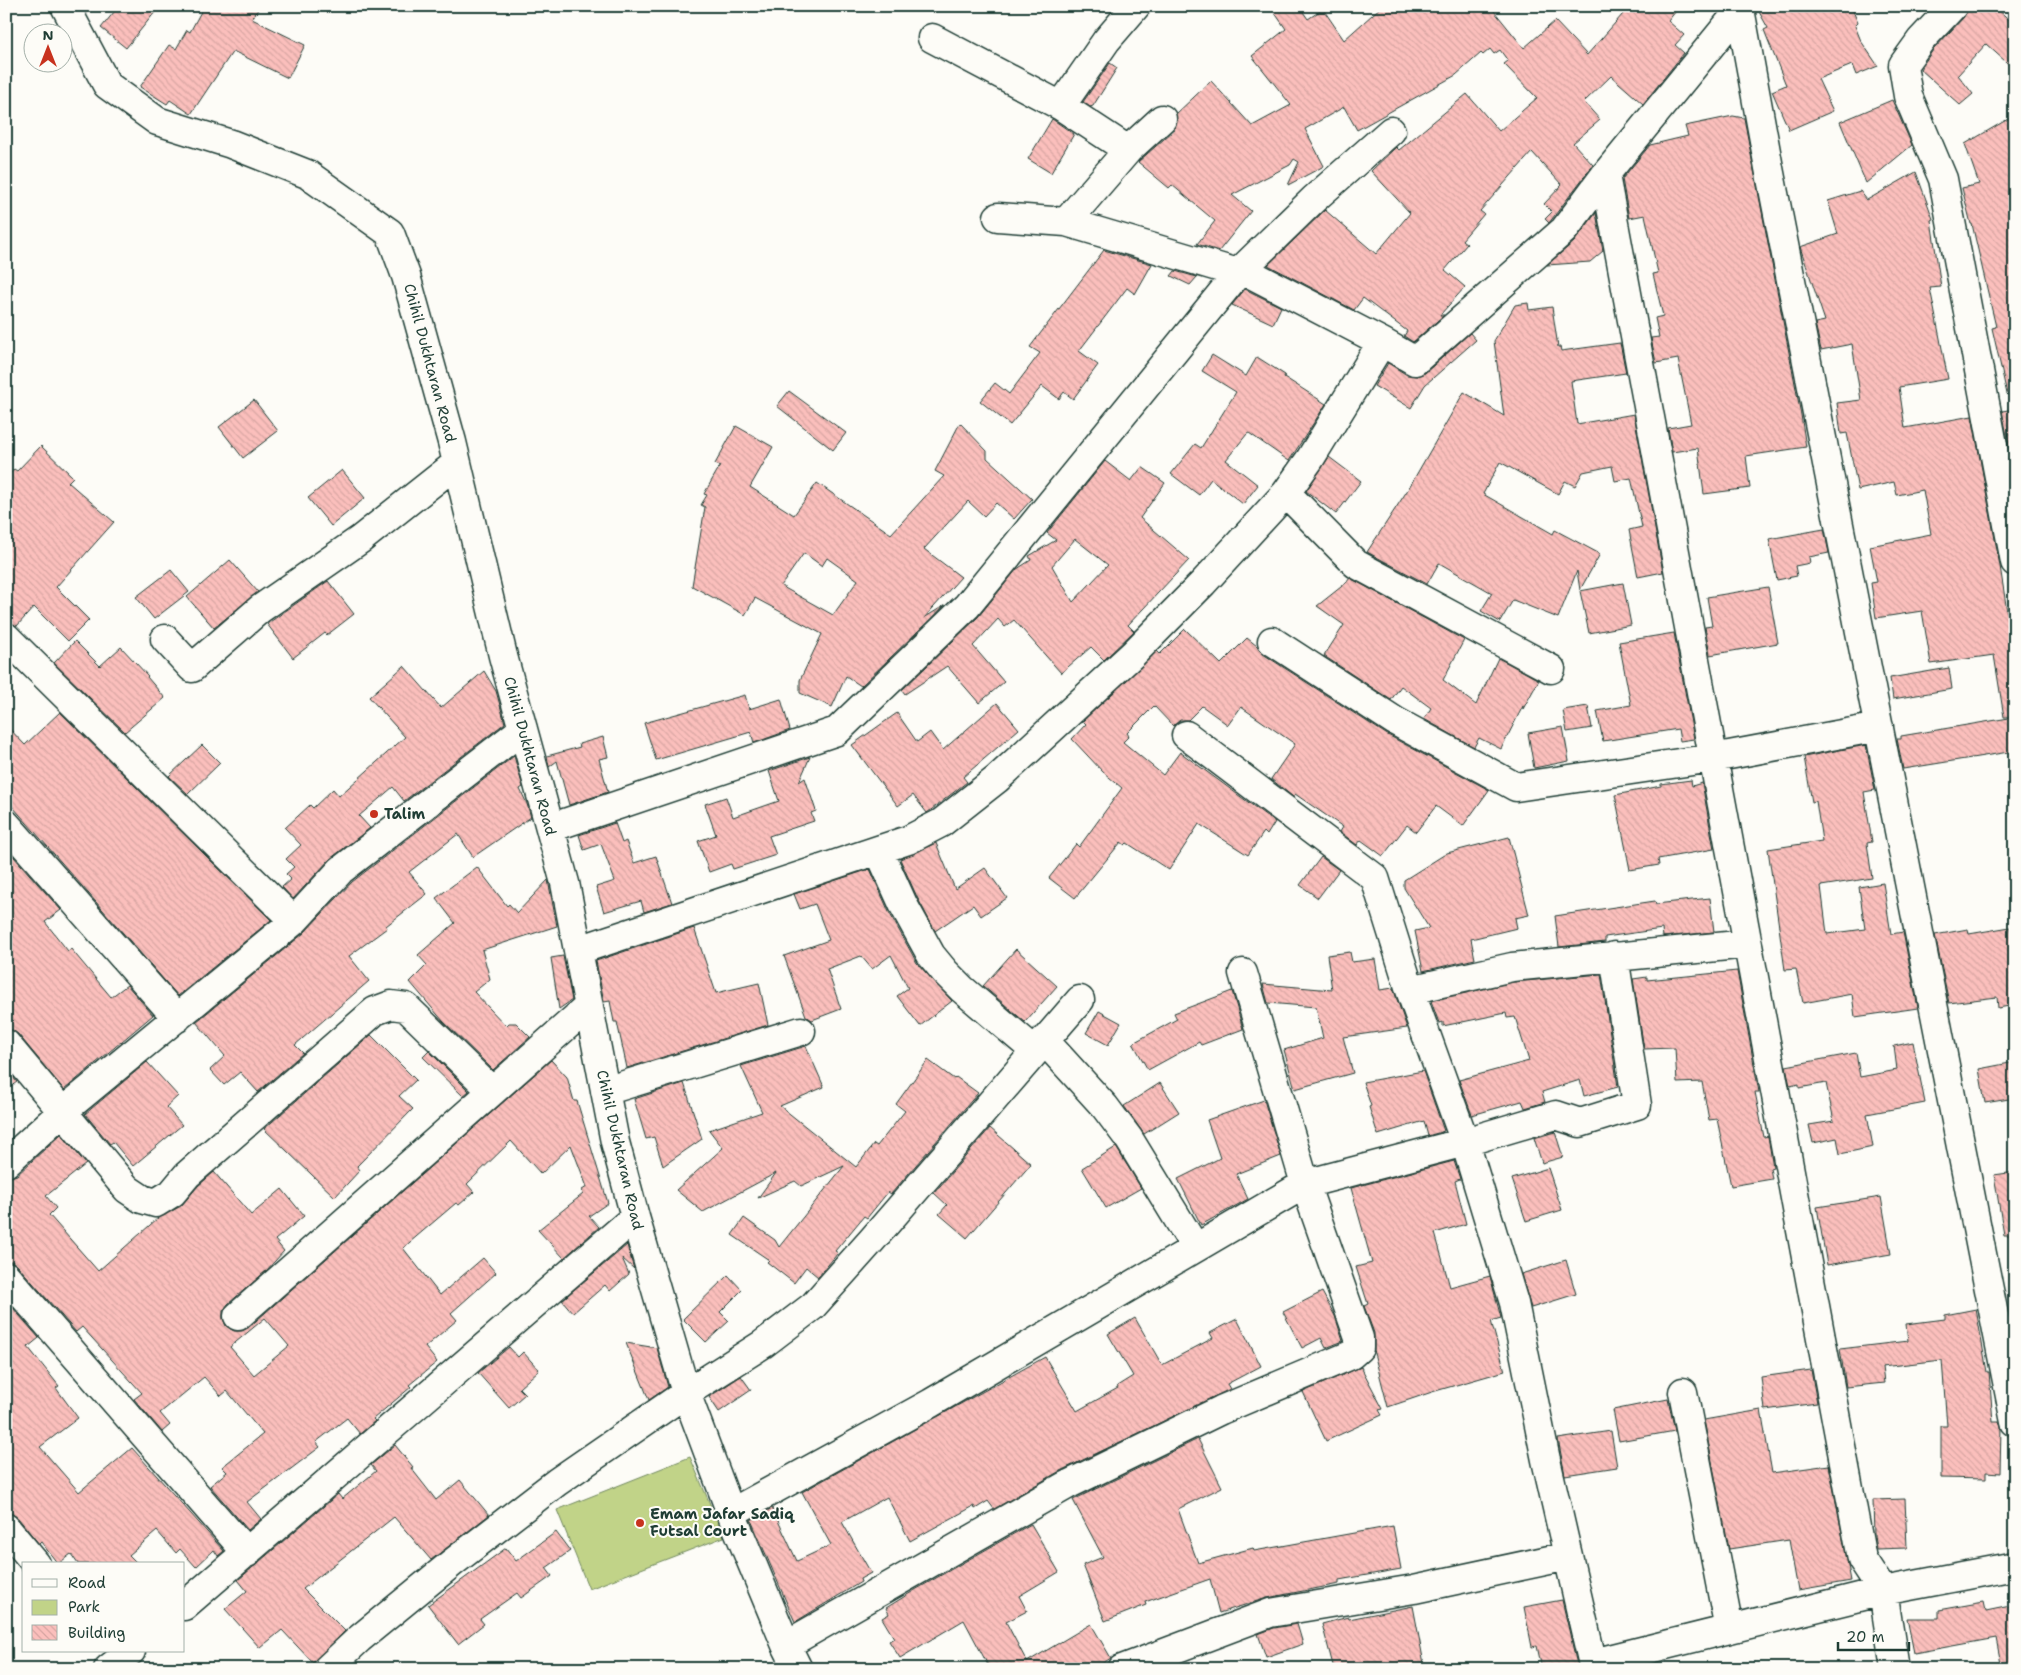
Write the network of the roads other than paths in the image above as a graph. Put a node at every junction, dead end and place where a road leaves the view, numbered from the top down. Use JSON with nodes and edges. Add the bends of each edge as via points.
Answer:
{"nodes":[{"id":1,"x":65,"y":6,"type":"edge"},
{"id":2,"x":1136,"y":6,"type":"edge"},
{"id":3,"x":1953,"y":6,"type":"edge"},
{"id":4,"x":1741,"y":8,"type":"edge"},
{"id":5,"x":932,"y":38,"type":"dead end"},
{"id":6,"x":1061,"y":106,"type":"junction"},
{"id":7,"x":1162,"y":119,"type":"dead end"},
{"id":8,"x":1391,"y":132,"type":"dead end"},
{"id":9,"x":1128,"y":150,"type":"junction"},
{"id":10,"x":1605,"y":175,"type":"junction"},
{"id":11,"x":998,"y":217,"type":"dead end"},
{"id":12,"x":1066,"y":222,"type":"junction"},
{"id":13,"x":1238,"y":273,"type":"junction"},
{"id":14,"x":1382,"y":342,"type":"junction"},
{"id":15,"x":457,"y":463,"type":"junction"},
{"id":16,"x":1286,"y":493,"type":"junction"},
{"id":17,"x":2015,"y":562,"type":"edge"},
{"id":18,"x":6,"y":636,"type":"edge"},
{"id":19,"x":165,"y":639,"type":"dead end"},
{"id":20,"x":1272,"y":641,"type":"dead end"},
{"id":21,"x":1551,"y":669,"type":"dead end"},
{"id":22,"x":1879,"y":727,"type":"junction"},
{"id":23,"x":523,"y":729,"type":"junction"},
{"id":24,"x":1186,"y":735,"type":"dead end"},
{"id":25,"x":1713,"y":758,"type":"junction"},
{"id":26,"x":6,"y":824,"type":"edge"},
{"id":27,"x":550,"y":828,"type":"junction"},
{"id":28,"x":879,"y":851,"type":"junction"},
{"id":29,"x":294,"y":921,"type":"junction"},
{"id":30,"x":1748,"y":944,"type":"junction"},
{"id":31,"x":579,"y":950,"type":"junction"},
{"id":32,"x":1614,"y":956,"type":"junction"},
{"id":33,"x":1243,"y":973,"type":"dead end"},
{"id":34,"x":1410,"y":990,"type":"junction"},
{"id":35,"x":1080,"y":1000,"type":"dead end"},
{"id":36,"x":589,"y":1006,"type":"junction"},
{"id":37,"x":177,"y":1018,"type":"junction"},
{"id":38,"x":801,"y":1031,"type":"dead end"},
{"id":39,"x":6,"y":1044,"type":"edge"},
{"id":40,"x":1039,"y":1046,"type":"junction"},
{"id":41,"x":492,"y":1091,"type":"junction"},
{"id":42,"x":605,"y":1091,"type":"junction"},
{"id":43,"x":62,"y":1112,"type":"junction"},
{"id":44,"x":1465,"y":1142,"type":"junction"},
{"id":45,"x":6,"y":1163,"type":"edge"},
{"id":46,"x":1305,"y":1184,"type":"junction"},
{"id":47,"x":635,"y":1217,"type":"junction"},
{"id":48,"x":1195,"y":1247,"type":"junction"},
{"id":49,"x":6,"y":1276,"type":"edge"},
{"id":50,"x":238,"y":1316,"type":"dead end"},
{"id":51,"x":1683,"y":1392,"type":"dead end"},
{"id":52,"x":686,"y":1393,"type":"junction"},
{"id":53,"x":2015,"y":1422,"type":"edge"},
{"id":54,"x":732,"y":1513,"type":"junction"},
{"id":55,"x":6,"y":1528,"type":"edge"},
{"id":56,"x":247,"y":1553,"type":"junction"},
{"id":57,"x":1568,"y":1556,"type":"junction"},
{"id":58,"x":34,"y":1562,"type":"edge"},
{"id":59,"x":2015,"y":1566,"type":"edge"},
{"id":60,"x":1883,"y":1591,"type":"junction"},
{"id":61,"x":185,"y":1605,"type":"edge"},
{"id":62,"x":1729,"y":1629,"type":"junction"},
{"id":63,"x":792,"y":1657,"type":"edge"},
{"id":64,"x":1593,"y":1666,"type":"edge"},
{"id":65,"x":327,"y":1669,"type":"edge"},
{"id":66,"x":1122,"y":1669,"type":"edge"},
{"id":67,"x":1895,"y":1669,"type":"edge"}],
"edges":[{"from":1,"to":15,"type":"street","name":"Chihil Dukhtaran Road","via":[[107,86],[157,121],[231,144],[307,174],[390,233],[406,276]]},
{"from":2,"to":6,"type":"street","via":[[1106,41]]},
{"from":3,"to":17,"type":"street","via":[[1920,40],[1903,65],[1908,96],[1943,179]]},
{"from":4,"to":10,"type":"street"},
{"from":4,"to":22,"type":"street"},
{"from":5,"to":6,"type":"street"},
{"from":6,"to":9,"type":"street"},
{"from":7,"to":9,"type":"street"},
{"from":8,"to":13,"type":"street","via":[[1314,199]]},
{"from":9,"to":12,"type":"street"},
{"from":10,"to":14,"type":"street","via":[[1564,230],[1415,361]]},
{"from":10,"to":25,"type":"street"},
{"from":11,"to":12,"type":"street"},
{"from":12,"to":13,"type":"street"},
{"from":13,"to":14,"type":"street","via":[[1251,274]]},
{"from":13,"to":27,"type":"street","via":[[967,606],[837,731]]},
{"from":14,"to":16,"type":"street"},
{"from":15,"to":19,"type":"street","via":[[361,539],[260,609],[192,668]]},
{"from":15,"to":23,"type":"street","name":"Chihil Dukhtaran Road"},
{"from":16,"to":21,"type":"street","via":[[1356,564]]},
{"from":16,"to":28,"type":"street","via":[[1133,654],[997,779],[941,823]]},
{"from":18,"to":29,"type":"street"},
{"from":20,"to":25,"type":"street","via":[[1395,721],[1516,787]]},
{"from":22,"to":25,"type":"street"},
{"from":22,"to":53,"type":"street"},
{"from":23,"to":27,"type":"street","name":"Chihil Dukhtaran Road"},
{"from":23,"to":29,"type":"street","via":[[340,870]]},
{"from":24,"to":34,"type":"street","via":[[1376,878]]},
{"from":25,"to":30,"type":"street"},
{"from":26,"to":37,"type":"street"},
{"from":27,"to":31,"type":"street","name":"Chihil Dukhtaran Road"},
{"from":28,"to":31,"type":"street"},
{"from":28,"to":40,"type":"street","via":[[931,956],[962,988]]},
{"from":29,"to":37,"type":"street"},
{"from":30,"to":32,"type":"street"},
{"from":30,"to":60,"type":"street","via":[[1862,1560]]},
{"from":31,"to":36,"type":"street","name":"Chihil Dukhtaran Road"},
{"from":32,"to":34,"type":"street","via":[[1512,967]]},
{"from":32,"to":44,"type":"street","via":[[1637,1105],[1580,1124],[1556,1115]]},
{"from":33,"to":46,"type":"street"},
{"from":34,"to":44,"type":"street"},
{"from":35,"to":40,"type":"street"},
{"from":36,"to":41,"type":"street"},
{"from":36,"to":42,"type":"street","name":"Chihil Dukhtaran Road"},
{"from":37,"to":43,"type":"street"},
{"from":38,"to":42,"type":"street"},
{"from":39,"to":43,"type":"street"},
{"from":40,"to":48,"type":"street","via":[[1099,1100],[1152,1175]]},
{"from":40,"to":52,"type":"street","via":[[813,1306],[763,1344]]},
{"from":41,"to":43,"type":"street","via":[[406,1007],[391,1005],[375,1011],[187,1175],[172,1193],[156,1203],[127,1189]]},
{"from":41,"to":50,"type":"street"},
{"from":42,"to":47,"type":"street","name":"Chihil Dukhtaran Road"},
{"from":43,"to":45,"type":"street"},
{"from":44,"to":46,"type":"street"},
{"from":44,"to":57,"type":"street","via":[[1514,1303]]},
{"from":46,"to":48,"type":"street"},
{"from":46,"to":63,"type":"street","via":[[1359,1338],[1359,1348],[1351,1355],[1221,1410],[1067,1486]]},
{"from":47,"to":52,"type":"street","name":"Chihil Dukhtaran Road"},
{"from":47,"to":56,"type":"street"},
{"from":48,"to":54,"type":"street","via":[[931,1403]]},
{"from":49,"to":56,"type":"street"},
{"from":51,"to":62,"type":"street"},
{"from":52,"to":54,"type":"street","name":"Chihil Dukhtaran Road"},
{"from":52,"to":65,"type":"street","via":[[558,1482],[452,1563]]},
{"from":54,"to":63,"type":"street","name":"Chihil Dukhtaran Road"},
{"from":55,"to":58,"type":"street"},
{"from":56,"to":61,"type":"street"},
{"from":57,"to":64,"type":"street"},
{"from":57,"to":66,"type":"street","via":[[1414,1589],[1270,1613]]},
{"from":59,"to":60,"type":"street"},
{"from":60,"to":62,"type":"street"},
{"from":60,"to":67,"type":"street"},
{"from":62,"to":64,"type":"street"}]}
